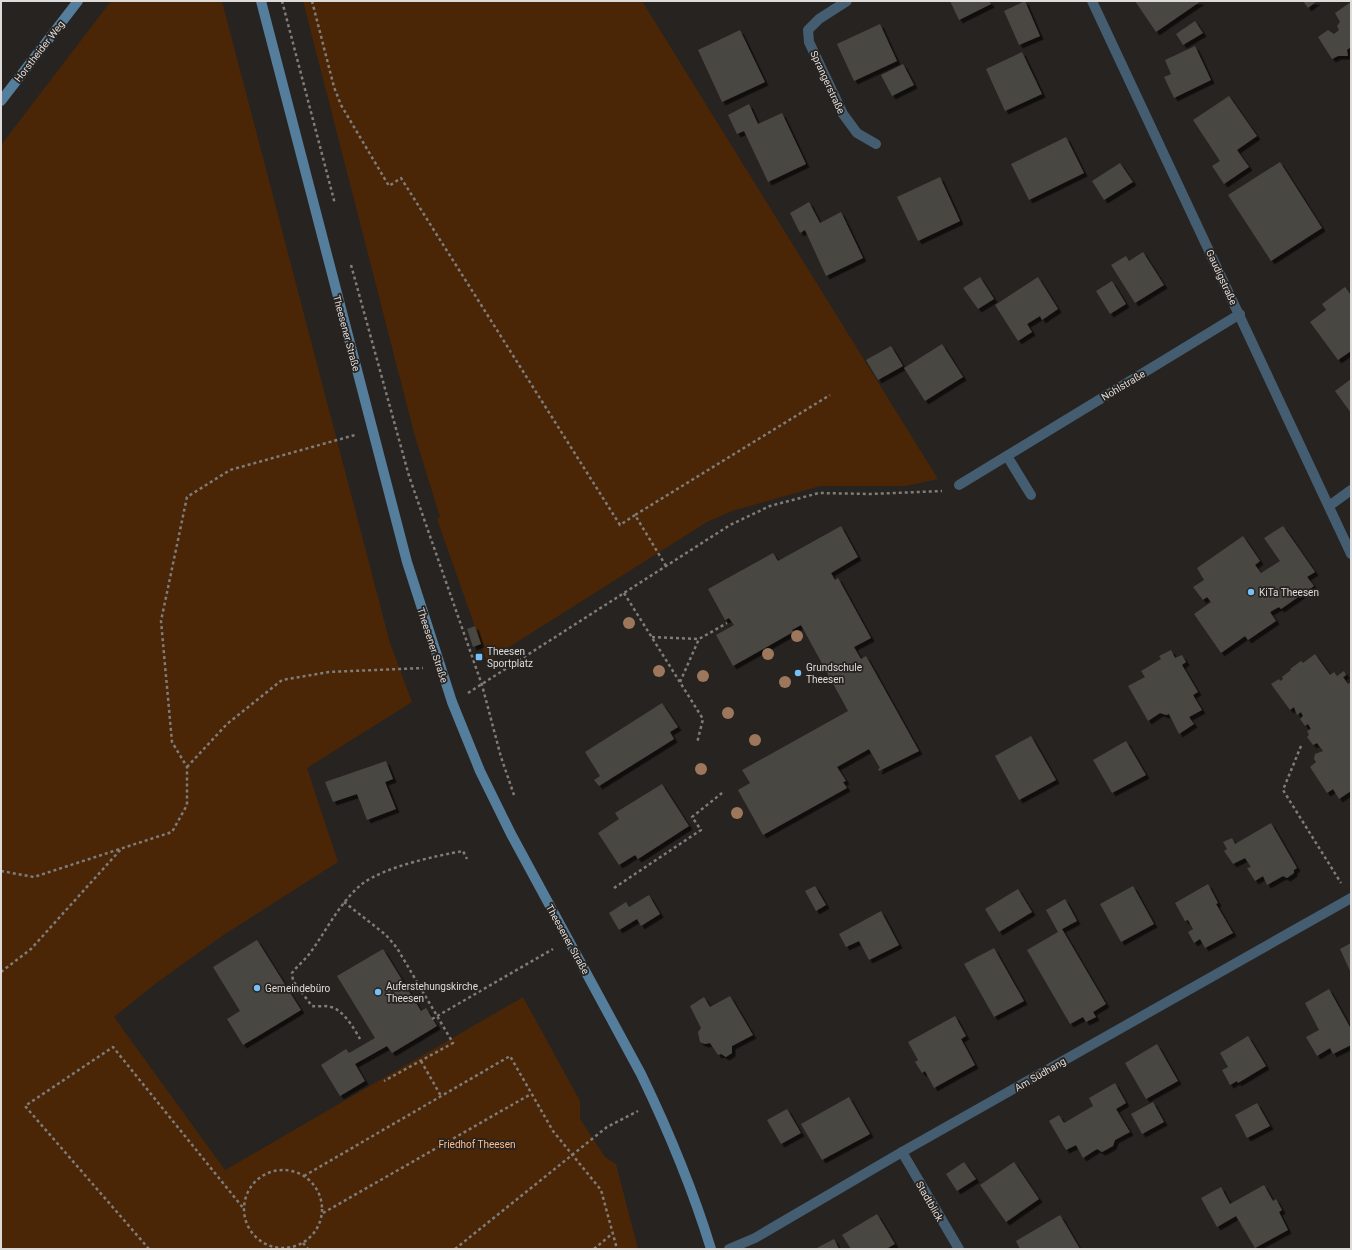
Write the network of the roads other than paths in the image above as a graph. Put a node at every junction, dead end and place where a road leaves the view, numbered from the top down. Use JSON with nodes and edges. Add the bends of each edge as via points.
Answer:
{"nodes":[{"id":1,"x":78,"y":1,"type":"edge"},
{"id":2,"x":261,"y":1,"type":"edge"},
{"id":3,"x":847,"y":1,"type":"edge"},
{"id":4,"x":1092,"y":1,"type":"edge"},
{"id":5,"x":1,"y":101,"type":"edge"},
{"id":6,"x":876,"y":144,"type":"dead end"},
{"id":7,"x":1240,"y":314,"type":"junction"},
{"id":8,"x":1007,"y":456,"type":"junction"},
{"id":9,"x":959,"y":485,"type":"road end"},
{"id":10,"x":1351,"y":490,"type":"edge"},
{"id":11,"x":1031,"y":495,"type":"dead end"},
{"id":12,"x":1329,"y":506,"type":"junction"},
{"id":13,"x":1351,"y":554,"type":"edge"},
{"id":14,"x":1351,"y":898,"type":"edge"},
{"id":15,"x":902,"y":1152,"type":"junction"},
{"id":16,"x":711,"y":1249,"type":"edge"},
{"id":17,"x":729,"y":1249,"type":"edge"},
{"id":18,"x":959,"y":1249,"type":"edge"}],
"edges":[{"from":1,"to":5,"type":"street","name":"Horstheider Weg"},
{"from":2,"to":16,"type":"street","name":"Theesener Straße","via":[[407,562],[452,702],[492,796],[655,1102],[695,1198]]},
{"from":3,"to":6,"type":"street","name":"Sprangerstraße","via":[[819,19],[808,30],[810,42],[843,114],[857,133]]},
{"from":4,"to":7,"type":"street","name":"Gaudigstraße"},
{"from":7,"to":8,"type":"street","name":"Nohlstraße"},
{"from":7,"to":12,"type":"street","name":"Gaudigstraße"},
{"from":8,"to":9,"type":"street","name":"Nohlstraße"},
{"from":8,"to":11,"type":"street"},
{"from":10,"to":12,"type":"street"},
{"from":12,"to":13,"type":"street","name":"Gaudigstraße"},
{"from":14,"to":15,"type":"street","name":"Am Südhang"},
{"from":15,"to":17,"type":"street","name":"Am Südhang","via":[[755,1238]]},
{"from":15,"to":18,"type":"street","name":"Stadtblick"}]}
